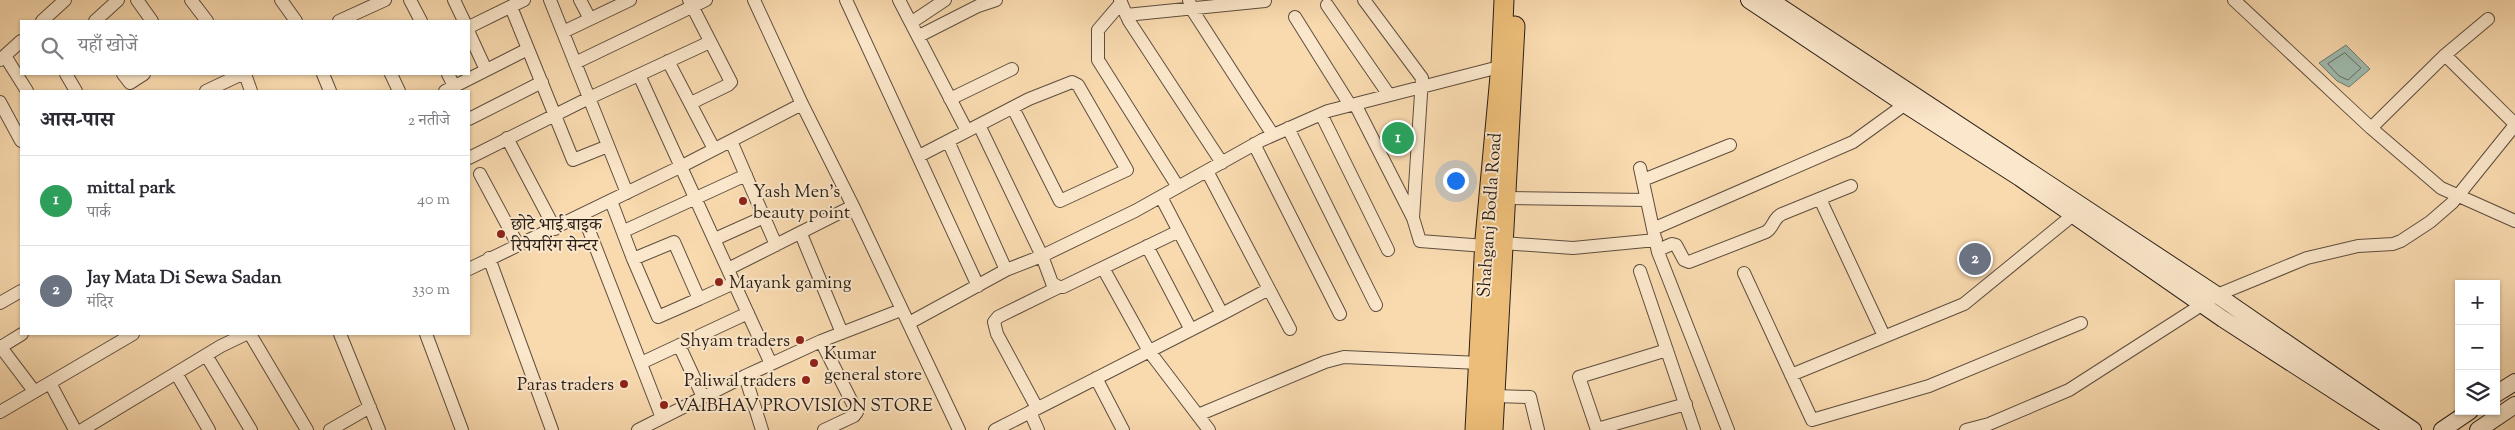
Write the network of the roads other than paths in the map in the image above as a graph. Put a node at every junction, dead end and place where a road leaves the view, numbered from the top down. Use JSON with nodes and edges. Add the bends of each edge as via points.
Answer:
{"nodes":[{"id":1,"x":65,"y":0,"type":"edge"},
{"id":2,"x":118,"y":0,"type":"edge"},
{"id":3,"x":137,"y":0,"type":"edge"},
{"id":4,"x":191,"y":0,"type":"edge"},
{"id":5,"x":281,"y":0,"type":"edge"},
{"id":6,"x":385,"y":0,"type":"edge"},
{"id":7,"x":410,"y":0,"type":"edge"},
{"id":8,"x":454,"y":0,"type":"edge"},
{"id":9,"x":524,"y":0,"type":"edge"},
{"id":10,"x":550,"y":0,"type":"edge"},
{"id":11,"x":580,"y":0,"type":"edge"},
{"id":12,"x":706,"y":0,"type":"edge"},
{"id":13,"x":754,"y":0,"type":"edge"},
{"id":14,"x":846,"y":0,"type":"edge"},
{"id":15,"x":899,"y":0,"type":"edge"},
{"id":16,"x":945,"y":0,"type":"edge"},
{"id":17,"x":996,"y":0,"type":"edge"},
{"id":18,"x":1364,"y":0,"type":"edge"},
{"id":19,"x":1504,"y":0,"type":"edge"},
{"id":20,"x":1515,"y":0,"type":"edge"},
{"id":21,"x":1749,"y":0,"type":"edge"},
{"id":22,"x":1770,"y":0,"type":"edge"},
{"id":23,"x":2234,"y":0,"type":"edge"},
{"id":24,"x":625,"y":1,"type":"edge"},
{"id":25,"x":1266,"y":1,"type":"edge"},
{"id":26,"x":691,"y":3,"type":"edge"},
{"id":27,"x":1190,"y":4,"type":"edge"},
{"id":28,"x":1327,"y":5,"type":"dead end"},
{"id":29,"x":1122,"y":6,"type":"edge"},
{"id":30,"x":511,"y":7,"type":"junction"},
{"id":31,"x":1294,"y":17,"type":"dead end"},
{"id":32,"x":2488,"y":18,"type":"dead end"},
{"id":33,"x":43,"y":20,"type":"edge"},
{"id":34,"x":96,"y":20,"type":"edge"},
{"id":35,"x":151,"y":20,"type":"edge"},
{"id":36,"x":206,"y":20,"type":"edge"},
{"id":37,"x":295,"y":20,"type":"edge"},
{"id":38,"x":341,"y":20,"type":"edge"},
{"id":39,"x":420,"y":20,"type":"edge"},
{"id":40,"x":464,"y":20,"type":"edge"},
{"id":41,"x":590,"y":20,"type":"junction"},
{"id":42,"x":912,"y":22,"type":"junction"},
{"id":43,"x":470,"y":27,"type":"edge"},
{"id":44,"x":563,"y":32,"type":"junction"},
{"id":45,"x":470,"y":35,"type":"edge"},
{"id":46,"x":919,"y":36,"type":"junction"},
{"id":47,"x":20,"y":42,"type":"edge"},
{"id":48,"x":710,"y":42,"type":"junction"},
{"id":49,"x":528,"y":49,"type":"junction"},
{"id":50,"x":2445,"y":55,"type":"junction"},
{"id":51,"x":3,"y":58,"type":"edge"},
{"id":52,"x":668,"y":61,"type":"junction"},
{"id":53,"x":575,"y":63,"type":"junction"},
{"id":54,"x":1507,"y":65,"type":"junction"},
{"id":55,"x":1012,"y":69,"type":"dead end"},
{"id":56,"x":486,"y":70,"type":"junction"},
{"id":57,"x":67,"y":75,"type":"edge"},
{"id":58,"x":124,"y":75,"type":"edge"},
{"id":59,"x":143,"y":75,"type":"edge"},
{"id":60,"x":241,"y":75,"type":"edge"},
{"id":61,"x":244,"y":75,"type":"edge"},
{"id":62,"x":323,"y":75,"type":"edge"},
{"id":63,"x":391,"y":75,"type":"edge"},
{"id":64,"x":448,"y":75,"type":"edge"},
{"id":65,"x":639,"y":75,"type":"junction"},
{"id":66,"x":542,"y":82,"type":"junction"},
{"id":67,"x":1422,"y":86,"type":"junction"},
{"id":68,"x":398,"y":89,"type":"edge"},
{"id":69,"x":449,"y":89,"type":"edge"},
{"id":70,"x":26,"y":90,"type":"edge"},
{"id":71,"x":75,"y":90,"type":"edge"},
{"id":72,"x":208,"y":90,"type":"edge"},
{"id":73,"x":251,"y":90,"type":"edge"},
{"id":74,"x":330,"y":90,"type":"edge"},
{"id":75,"x":1389,"y":95,"type":"junction"},
{"id":76,"x":589,"y":98,"type":"junction"},
{"id":77,"x":950,"y":99,"type":"junction"},
{"id":78,"x":1911,"y":101,"type":"junction"},
{"id":79,"x":691,"y":103,"type":"junction"},
{"id":80,"x":802,"y":104,"type":"junction"},
{"id":81,"x":1352,"y":105,"type":"junction"},
{"id":82,"x":1,"y":108,"type":"edge"},
{"id":83,"x":1013,"y":108,"type":"junction"},
{"id":84,"x":555,"y":114,"type":"junction"},
{"id":85,"x":1320,"y":114,"type":"junction"},
{"id":86,"x":470,"y":118,"type":"edge"},
{"id":87,"x":2515,"y":124,"type":"edge"},
{"id":88,"x":979,"y":125,"type":"junction"},
{"id":89,"x":1288,"y":128,"type":"junction"},
{"id":90,"x":2371,"y":128,"type":"junction"},
{"id":91,"x":967,"y":131,"type":"junction"},
{"id":92,"x":1273,"y":135,"type":"junction"},
{"id":93,"x":508,"y":138,"type":"junction"},
{"id":94,"x":20,"y":139,"type":"edge"},
{"id":95,"x":731,"y":140,"type":"junction"},
{"id":96,"x":948,"y":141,"type":"junction"},
{"id":97,"x":1254,"y":144,"type":"junction"},
{"id":98,"x":1730,"y":145,"type":"dead end"},
{"id":99,"x":608,"y":146,"type":"junction"},
{"id":100,"x":714,"y":149,"type":"junction"},
{"id":101,"x":919,"y":156,"type":"junction"},
{"id":102,"x":470,"y":157,"type":"edge"},
{"id":103,"x":1222,"y":163,"type":"junction"},
{"id":104,"x":682,"y":166,"type":"junction"},
{"id":105,"x":1207,"y":171,"type":"junction"},
{"id":106,"x":480,"y":174,"type":"dead end"},
{"id":107,"x":746,"y":175,"type":"junction"},
{"id":108,"x":1851,"y":186,"type":"dead end"},
{"id":109,"x":1178,"y":187,"type":"junction"},
{"id":110,"x":627,"y":193,"type":"junction"},
{"id":111,"x":1161,"y":196,"type":"junction"},
{"id":112,"x":696,"y":198,"type":"junction"},
{"id":113,"x":1506,"y":198,"type":"junction"},
{"id":114,"x":1820,"y":199,"type":"junction"},
{"id":115,"x":1647,"y":200,"type":"junction"},
{"id":116,"x":2454,"y":200,"type":"junction"},
{"id":117,"x":611,"y":201,"type":"junction"},
{"id":118,"x":853,"y":206,"type":"junction"},
{"id":119,"x":582,"y":215,"type":"junction"},
{"id":120,"x":2073,"y":215,"type":"junction"},
{"id":121,"x":764,"y":217,"type":"junction"},
{"id":122,"x":1413,"y":218,"type":"junction"},
{"id":123,"x":2515,"y":221,"type":"edge"},
{"id":124,"x":555,"y":228,"type":"junction"},
{"id":125,"x":624,"y":231,"type":"junction"},
{"id":126,"x":1179,"y":231,"type":"junction"},
{"id":127,"x":801,"y":234,"type":"junction"},
{"id":128,"x":715,"y":239,"type":"junction"},
{"id":129,"x":1655,"y":240,"type":"junction"},
{"id":130,"x":518,"y":245,"type":"junction"},
{"id":131,"x":776,"y":245,"type":"junction"},
{"id":132,"x":1494,"y":245,"type":"junction"},
{"id":133,"x":1147,"y":246,"type":"junction"},
{"id":134,"x":1388,"y":250,"type":"dead end"},
{"id":135,"x":1042,"y":256,"type":"junction"},
{"id":136,"x":489,"y":258,"type":"junction"},
{"id":137,"x":633,"y":259,"type":"junction"},
{"id":138,"x":470,"y":268,"type":"edge"},
{"id":139,"x":1103,"y":268,"type":"junction"},
{"id":140,"x":728,"y":269,"type":"junction"},
{"id":141,"x":1006,"y":270,"type":"junction"},
{"id":142,"x":1640,"y":271,"type":"dead end"},
{"id":143,"x":1744,"y":273,"type":"dead end"},
{"id":144,"x":734,"y":284,"type":"junction"},
{"id":145,"x":978,"y":286,"type":"junction"},
{"id":146,"x":1059,"y":287,"type":"junction"},
{"id":147,"x":1269,"y":289,"type":"junction"},
{"id":148,"x":20,"y":292,"type":"edge"},
{"id":149,"x":1492,"y":295,"type":"junction"},
{"id":150,"x":2217,"y":295,"type":"junction"},
{"id":151,"x":699,"y":299,"type":"junction"},
{"id":152,"x":0,"y":303,"type":"edge"},
{"id":153,"x":1376,"y":305,"type":"dead end"},
{"id":154,"x":2203,"y":305,"type":"junction"},
{"id":155,"x":901,"y":310,"type":"junction"},
{"id":156,"x":748,"y":313,"type":"junction"},
{"id":157,"x":1222,"y":314,"type":"junction"},
{"id":158,"x":1340,"y":314,"type":"dead end"},
{"id":159,"x":909,"y":323,"type":"junction"},
{"id":160,"x":2081,"y":323,"type":"dead end"},
{"id":161,"x":1290,"y":328,"type":"dead end"},
{"id":162,"x":1191,"y":330,"type":"junction"},
{"id":163,"x":842,"y":334,"type":"junction"},
{"id":164,"x":20,"y":335,"type":"edge"},
{"id":165,"x":131,"y":335,"type":"edge"},
{"id":166,"x":246,"y":335,"type":"edge"},
{"id":167,"x":249,"y":335,"type":"edge"},
{"id":168,"x":340,"y":335,"type":"edge"},
{"id":169,"x":426,"y":335,"type":"edge"},
{"id":170,"x":1884,"y":336,"type":"junction"},
{"id":171,"x":822,"y":341,"type":"junction"},
{"id":172,"x":679,"y":345,"type":"junction"},
{"id":173,"x":0,"y":346,"type":"edge"},
{"id":174,"x":1667,"y":350,"type":"junction"},
{"id":175,"x":1149,"y":351,"type":"junction"},
{"id":176,"x":206,"y":355,"type":"junction"},
{"id":177,"x":1480,"y":363,"type":"junction"},
{"id":178,"x":641,"y":364,"type":"junction"},
{"id":179,"x":771,"y":364,"type":"junction"},
{"id":180,"x":176,"y":373,"type":"junction"},
{"id":181,"x":1791,"y":374,"type":"junction"},
{"id":182,"x":745,"y":376,"type":"junction"},
{"id":183,"x":1096,"y":378,"type":"junction"},
{"id":184,"x":2515,"y":382,"type":"edge"},
{"id":185,"x":50,"y":383,"type":"junction"},
{"id":186,"x":34,"y":391,"type":"junction"},
{"id":187,"x":2500,"y":391,"type":"edge"},
{"id":188,"x":1495,"y":396,"type":"junction"},
{"id":189,"x":703,"y":397,"type":"junction"},
{"id":190,"x":1686,"y":404,"type":"junction"},
{"id":191,"x":2515,"y":405,"type":"edge"},
{"id":192,"x":370,"y":407,"type":"junction"},
{"id":193,"x":1034,"y":410,"type":"junction"},
{"id":194,"x":0,"y":412,"type":"edge"},
{"id":195,"x":1198,"y":415,"type":"junction"},
{"id":196,"x":2464,"y":415,"type":"edge"},
{"id":197,"x":656,"y":424,"type":"edge"},
{"id":198,"x":840,"y":426,"type":"edge"},
{"id":199,"x":1597,"y":429,"type":"edge"},
{"id":200,"x":75,"y":430,"type":"edge"},
{"id":201,"x":82,"y":430,"type":"edge"},
{"id":202,"x":209,"y":430,"type":"edge"},
{"id":203,"x":251,"y":430,"type":"edge"},
{"id":204,"x":307,"y":430,"type":"edge"},
{"id":205,"x":330,"y":430,"type":"edge"},
{"id":206,"x":379,"y":430,"type":"edge"},
{"id":207,"x":462,"y":430,"type":"edge"},
{"id":208,"x":552,"y":430,"type":"edge"},
{"id":209,"x":638,"y":430,"type":"edge"},
{"id":210,"x":762,"y":430,"type":"edge"},
{"id":211,"x":824,"y":430,"type":"edge"},
{"id":212,"x":959,"y":430,"type":"edge"},
{"id":213,"x":995,"y":430,"type":"edge"},
{"id":214,"x":1038,"y":430,"type":"edge"},
{"id":215,"x":1123,"y":430,"type":"edge"},
{"id":216,"x":1209,"y":430,"type":"edge"},
{"id":217,"x":1475,"y":430,"type":"edge"},
{"id":218,"x":1493,"y":430,"type":"edge"},
{"id":219,"x":1538,"y":430,"type":"edge"},
{"id":220,"x":1694,"y":430,"type":"edge"},
{"id":221,"x":1728,"y":430,"type":"edge"},
{"id":222,"x":1966,"y":430,"type":"edge"},
{"id":223,"x":2394,"y":430,"type":"edge"},
{"id":224,"x":2413,"y":430,"type":"edge"},
{"id":225,"x":2442,"y":430,"type":"edge"},
{"id":226,"x":2478,"y":430,"type":"edge"}],
"edges":[{"from":1,"to":33,"type":"street"},
{"from":2,"to":34,"type":"street"},
{"from":3,"to":35,"type":"street"},
{"from":4,"to":36,"type":"street"},
{"from":5,"to":37,"type":"street"},
{"from":6,"to":38,"type":"street"},
{"from":7,"to":39,"type":"street"},
{"from":8,"to":40,"type":"street"},
{"from":9,"to":30,"type":"street"},
{"from":10,"to":44,"type":"street"},
{"from":11,"to":41,"type":"street"},
{"from":12,"to":26,"type":"street"},
{"from":13,"to":80,"type":"street"},
{"from":14,"to":101,"type":"street"},
{"from":15,"to":42,"type":"street"},
{"from":16,"to":42,"type":"street"},
{"from":17,"to":46,"type":"street"},
{"from":18,"to":67,"type":"street","via":[[1422,78]]},
{"from":19,"to":54,"type":"main road","name":"Shahganj Bodla Road"},
{"from":20,"to":54,"type":"main road","name":"Shahganj Bodla Road"},
{"from":21,"to":78,"type":"main road"},
{"from":22,"to":78,"type":"main road"},
{"from":23,"to":90,"type":"street"},
{"from":24,"to":41,"type":"street"},
{"from":25,"to":27,"type":"street"},
{"from":26,"to":48,"type":"street"},
{"from":26,"to":53,"type":"street"},
{"from":27,"to":29,"type":"street"},
{"from":27,"to":92,"type":"street"},
{"from":28,"to":75,"type":"street"},
{"from":29,"to":103,"type":"street"},
{"from":29,"to":109,"type":"street","via":[[1098,30],[1098,60]]},
{"from":30,"to":43,"type":"street"},
{"from":30,"to":49,"type":"street"},
{"from":31,"to":81,"type":"street"},
{"from":32,"to":50,"type":"street"},
{"from":41,"to":44,"type":"street"},
{"from":42,"to":46,"type":"street"},
{"from":44,"to":53,"type":"street"},
{"from":45,"to":56,"type":"street"},
{"from":46,"to":77,"type":"street"},
{"from":47,"to":51,"type":"street"},
{"from":48,"to":52,"type":"street"},
{"from":48,"to":79,"type":"street","via":[[730,83]]},
{"from":49,"to":56,"type":"street"},
{"from":49,"to":66,"type":"street"},
{"from":50,"to":87,"type":"street"},
{"from":50,"to":90,"type":"street"},
{"from":51,"to":70,"type":"street"},
{"from":52,"to":65,"type":"street"},
{"from":52,"to":79,"type":"street"},
{"from":53,"to":76,"type":"street"},
{"from":54,"to":67,"type":"street"},
{"from":54,"to":113,"type":"main road","name":"Shahganj Bodla Road"},
{"from":54,"to":132,"type":"main road","name":"Shahganj Bodla Road"},
{"from":55,"to":77,"type":"street"},
{"from":56,"to":69,"type":"street"},
{"from":57,"to":71,"type":"street"},
{"from":58,"to":59,"type":"street","via":[[130,84]]},
{"from":60,"to":72,"type":"street"},
{"from":61,"to":73,"type":"street"},
{"from":62,"to":74,"type":"street"},
{"from":63,"to":68,"type":"street"},
{"from":64,"to":69,"type":"street"},
{"from":65,"to":76,"type":"street"},
{"from":65,"to":104,"type":"street"},
{"from":66,"to":84,"type":"street"},
{"from":66,"to":86,"type":"street"},
{"from":67,"to":75,"type":"street"},
{"from":67,"to":122,"type":"street"},
{"from":75,"to":81,"type":"street"},
{"from":76,"to":84,"type":"street"},
{"from":76,"to":99,"type":"street"},
{"from":77,"to":91,"type":"street"},
{"from":78,"to":120,"type":"main road"},
{"from":78,"to":129,"type":"street","via":[[1853,142]]},
{"from":78,"to":150,"type":"main road"},
{"from":79,"to":100,"type":"street"},
{"from":80,"to":95,"type":"street"},
{"from":80,"to":118,"type":"street"},
{"from":81,"to":85,"type":"street"},
{"from":81,"to":122,"type":"street"},
{"from":82,"to":94,"type":"street"},
{"from":83,"to":83,"type":"street","via":[[1075,82],[1126,170],[1060,201]]},
{"from":83,"to":88,"type":"street"},
{"from":84,"to":93,"type":"street"},
{"from":84,"to":99,"type":"street","via":[[573,160]]},
{"from":85,"to":89,"type":"street"},
{"from":85,"to":134,"type":"street"},
{"from":87,"to":116,"type":"street"},
{"from":88,"to":91,"type":"street"},
{"from":88,"to":135,"type":"street"},
{"from":89,"to":92,"type":"street"},
{"from":89,"to":153,"type":"street"},
{"from":90,"to":116,"type":"street"},
{"from":91,"to":96,"type":"street"},
{"from":92,"to":97,"type":"street"},
{"from":93,"to":102,"type":"street"},
{"from":93,"to":124,"type":"street"},
{"from":95,"to":100,"type":"street"},
{"from":95,"to":107,"type":"street"},
{"from":96,"to":101,"type":"street"},
{"from":96,"to":141,"type":"street"},
{"from":97,"to":103,"type":"street"},
{"from":97,"to":158,"type":"street"},
{"from":98,"to":115,"type":"street","via":[[1641,174]]},
{"from":99,"to":110,"type":"street"},
{"from":100,"to":104,"type":"street"},
{"from":101,"to":145,"type":"street"},
{"from":103,"to":105,"type":"street"},
{"from":104,"to":110,"type":"street"},
{"from":104,"to":112,"type":"street"},
{"from":105,"to":109,"type":"street"},
{"from":105,"to":147,"type":"street"},
{"from":106,"to":130,"type":"street"},
{"from":107,"to":112,"type":"street"},
{"from":107,"to":121,"type":"street"},
{"from":108,"to":114,"type":"street"},
{"from":109,"to":111,"type":"street"},
{"from":110,"to":117,"type":"street"},
{"from":111,"to":126,"type":"street"},
{"from":111,"to":135,"type":"street"},
{"from":112,"to":125,"type":"street"},
{"from":112,"to":128,"type":"street"},
{"from":113,"to":115,"type":"street"},
{"from":113,"to":132,"type":"main road","name":"Shahganj Bodla Road"},
{"from":114,"to":129,"type":"street","via":[[1778,216],[1766,232],[1689,262],[1675,245]]},
{"from":114,"to":170,"type":"street"},
{"from":115,"to":129,"type":"street"},
{"from":116,"to":123,"type":"street"},
{"from":116,"to":150,"type":"street","via":[[2402,241],[2358,246],[2307,258]]},
{"from":117,"to":119,"type":"street"},
{"from":117,"to":125,"type":"street"},
{"from":118,"to":127,"type":"street"},
{"from":118,"to":155,"type":"street"},
{"from":119,"to":124,"type":"street"},
{"from":119,"to":178,"type":"street"},
{"from":120,"to":154,"type":"main road"},
{"from":120,"to":170,"type":"street","via":[[1971,300]]},
{"from":121,"to":128,"type":"street"},
{"from":121,"to":131,"type":"street"},
{"from":122,"to":132,"type":"street","via":[[1422,242]]},
{"from":124,"to":130,"type":"street"},
{"from":125,"to":137,"type":"street"},
{"from":126,"to":133,"type":"street"},
{"from":126,"to":157,"type":"street"},
{"from":127,"to":131,"type":"street"},
{"from":127,"to":163,"type":"street"},
{"from":128,"to":140,"type":"street"},
{"from":129,"to":132,"type":"street","via":[[1573,248]]},
{"from":129,"to":221,"type":"street"},
{"from":130,"to":136,"type":"street"},
{"from":131,"to":140,"type":"street"},
{"from":132,"to":149,"type":"main road","name":"Shahganj Bodla Road"},
{"from":133,"to":139,"type":"street"},
{"from":133,"to":162,"type":"street"},
{"from":135,"to":141,"type":"street"},
{"from":135,"to":146,"type":"street","via":[[1052,283]]},
{"from":136,"to":138,"type":"street"},
{"from":136,"to":208,"type":"street"},
{"from":137,"to":151,"type":"street","via":[[674,242]]},
{"from":137,"to":151,"type":"street","via":[[658,317]]},
{"from":139,"to":146,"type":"street"},
{"from":139,"to":175,"type":"street"},
{"from":140,"to":144,"type":"street"},
{"from":141,"to":145,"type":"street"},
{"from":142,"to":174,"type":"street"},
{"from":143,"to":181,"type":"street"},
{"from":144,"to":151,"type":"street"},
{"from":144,"to":156,"type":"street"},
{"from":145,"to":159,"type":"street"},
{"from":146,"to":193,"type":"street","via":[[998,317],[994,322]]},
{"from":147,"to":157,"type":"street"},
{"from":147,"to":161,"type":"street"},
{"from":148,"to":152,"type":"street"},
{"from":149,"to":177,"type":"main road","name":"Shahganj Bodla Road"},
{"from":149,"to":188,"type":"main road","name":"Shahganj Bodla Road"},
{"from":150,"to":154,"type":"street"},
{"from":150,"to":224,"type":"main road"},
{"from":154,"to":222,"type":"street","via":[[2069,390],[1989,424]]},
{"from":154,"to":223,"type":"main road"},
{"from":155,"to":159,"type":"street"},
{"from":155,"to":163,"type":"street"},
{"from":156,"to":172,"type":"street"},
{"from":156,"to":179,"type":"street"},
{"from":157,"to":162,"type":"street"},
{"from":159,"to":212,"type":"street"},
{"from":160,"to":181,"type":"street","via":[[1929,386],[1812,420]]},
{"from":162,"to":175,"type":"street"},
{"from":163,"to":171,"type":"street"},
{"from":164,"to":173,"type":"street"},
{"from":165,"to":185,"type":"street"},
{"from":166,"to":176,"type":"street"},
{"from":167,"to":204,"type":"street"},
{"from":168,"to":192,"type":"street"},
{"from":169,"to":207,"type":"street"},
{"from":170,"to":181,"type":"street"},
{"from":171,"to":179,"type":"street"},
{"from":171,"to":198,"type":"street","via":[[856,409],[856,414]]},
{"from":172,"to":178,"type":"street"},
{"from":172,"to":189,"type":"street"},
{"from":173,"to":186,"type":"street"},
{"from":174,"to":190,"type":"street"},
{"from":174,"to":199,"type":"street","via":[[1579,377]]},
{"from":175,"to":183,"type":"street"},
{"from":175,"to":195,"type":"street"},
{"from":176,"to":180,"type":"street"},
{"from":176,"to":203,"type":"street"},
{"from":177,"to":195,"type":"street","via":[[1344,357]]},
{"from":177,"to":217,"type":"main road","name":"Shahganj Bodla Road"},
{"from":178,"to":197,"type":"street"},
{"from":179,"to":182,"type":"street"},
{"from":180,"to":201,"type":"street"},
{"from":180,"to":202,"type":"street"},
{"from":182,"to":189,"type":"street"},
{"from":182,"to":210,"type":"street"},
{"from":183,"to":193,"type":"street"},
{"from":183,"to":215,"type":"street"},
{"from":184,"to":187,"type":"main road"},
{"from":185,"to":186,"type":"street"},
{"from":185,"to":200,"type":"street"},
{"from":186,"to":194,"type":"street"},
{"from":188,"to":218,"type":"main road","name":"Shahganj Bodla Road"},
{"from":188,"to":219,"type":"street","via":[[1530,397]]},
{"from":189,"to":197,"type":"street"},
{"from":190,"to":199,"type":"street"},
{"from":190,"to":220,"type":"street"},
{"from":191,"to":226,"type":"main road"},
{"from":192,"to":205,"type":"street"},
{"from":192,"to":206,"type":"street"},
{"from":193,"to":213,"type":"street"},
{"from":193,"to":214,"type":"street"},
{"from":195,"to":216,"type":"street"},
{"from":196,"to":225,"type":"main road"},
{"from":197,"to":209,"type":"street"},
{"from":198,"to":211,"type":"street"}]}
